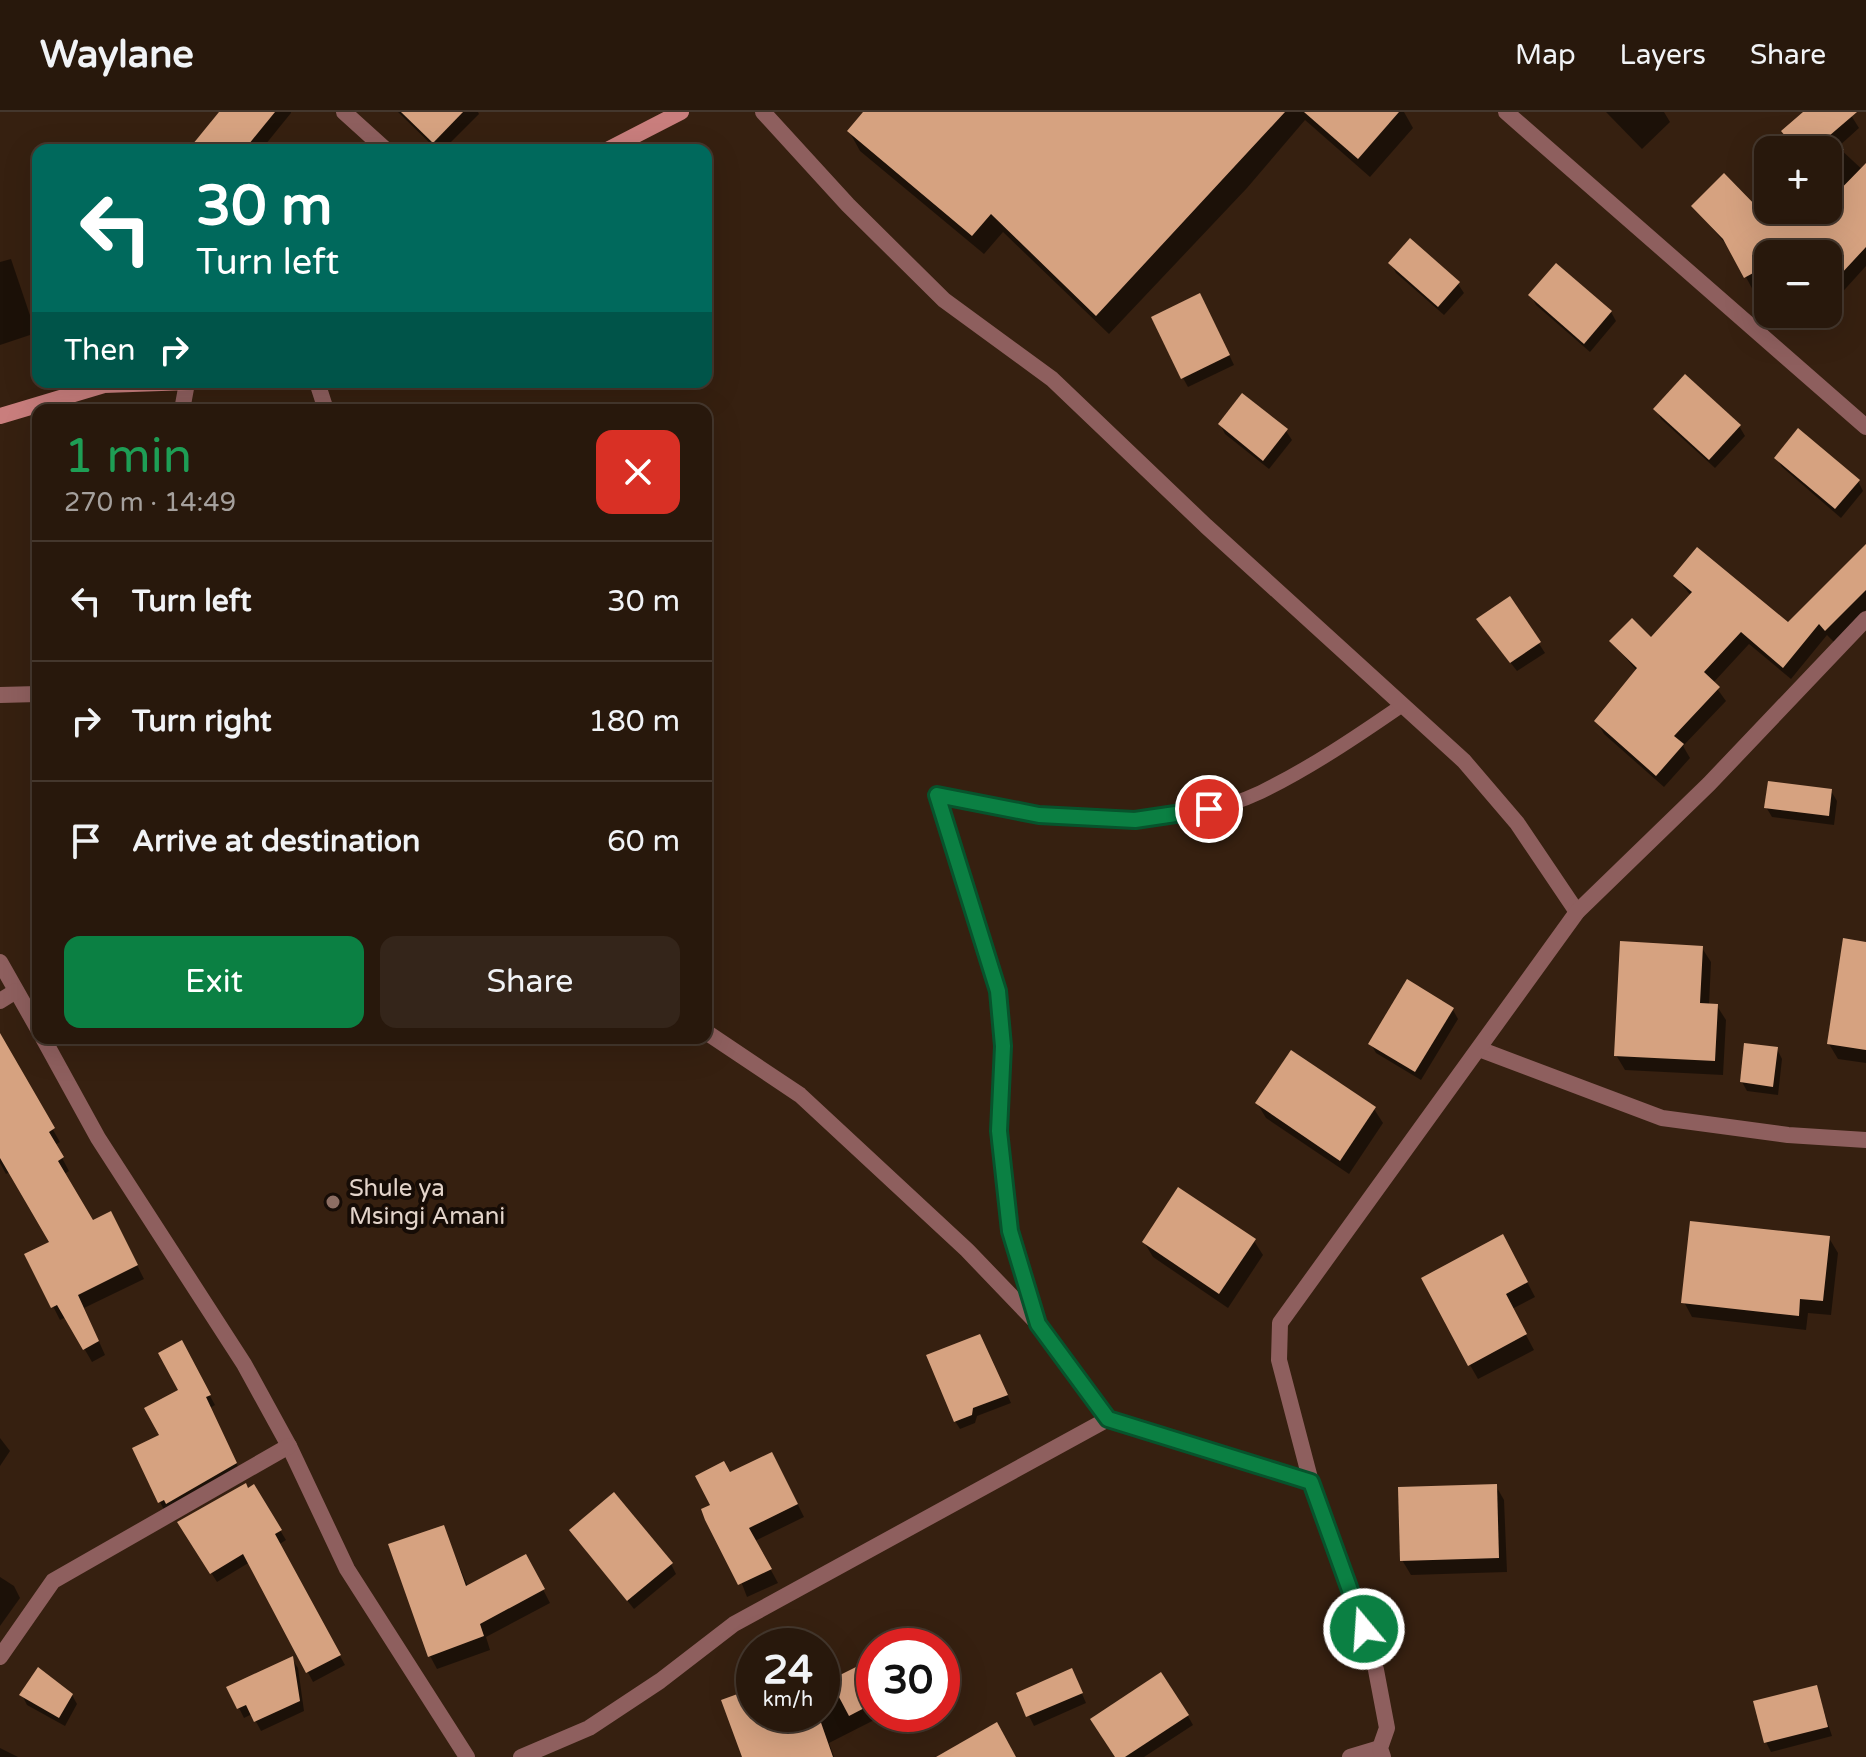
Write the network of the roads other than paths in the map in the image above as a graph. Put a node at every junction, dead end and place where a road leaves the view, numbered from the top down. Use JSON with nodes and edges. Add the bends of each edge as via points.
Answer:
{"nodes":[{"id":1,"x":344,"y":112,"type":"edge"},
{"id":2,"x":681,"y":112,"type":"edge"},
{"id":3,"x":763,"y":112,"type":"edge"},
{"id":4,"x":1506,"y":112,"type":"edge"},
{"id":5,"x":379,"y":144,"type":"edge"},
{"id":6,"x":619,"y":144,"type":"edge"},
{"id":7,"x":94,"y":388,"type":"edge"},
{"id":8,"x":40,"y":404,"type":"edge"},
{"id":9,"x":32,"y":406,"type":"edge"},
{"id":10,"x":0,"y":416,"type":"edge"},
{"id":11,"x":1866,"y":427,"type":"edge"},
{"id":12,"x":1866,"y":619,"type":"edge"},
{"id":13,"x":32,"y":694,"type":"edge"},
{"id":14,"x":0,"y":695,"type":"edge"},
{"id":15,"x":1401,"y":706,"type":"junction"},
{"id":16,"x":937,"y":795,"type":"joint"},
{"id":17,"x":1577,"y":912,"type":"junction"},
{"id":18,"x":0,"y":962,"type":"edge"},
{"id":19,"x":16,"y":991,"type":"junction"},
{"id":20,"x":0,"y":1001,"type":"edge"},
{"id":21,"x":32,"y":1019,"type":"edge"},
{"id":22,"x":712,"y":1036,"type":"edge"},
{"id":23,"x":46,"y":1044,"type":"edge"},
{"id":24,"x":1479,"y":1049,"type":"junction"},
{"id":25,"x":1866,"y":1140,"type":"edge"},
{"id":26,"x":1038,"y":1324,"type":"junction"},
{"id":27,"x":1108,"y":1419,"type":"junction"},
{"id":28,"x":289,"y":1446,"type":"junction"},
{"id":29,"x":1311,"y":1482,"type":"junction"},
{"id":30,"x":0,"y":1657,"type":"edge"},
{"id":31,"x":1381,"y":1752,"type":"edge"},
{"id":32,"x":467,"y":1757,"type":"edge"},
{"id":33,"x":521,"y":1757,"type":"edge"},
{"id":34,"x":1350,"y":1757,"type":"edge"}],
"edges":[{"from":1,"to":5,"type":"street"},
{"from":2,"to":6,"type":"street"},
{"from":3,"to":15,"type":"street","via":[[944,300],[1052,379]]},
{"from":4,"to":11,"type":"street"},
{"from":7,"to":8,"type":"street"},
{"from":9,"to":10,"type":"street"},
{"from":12,"to":17,"type":"street","via":[[1709,784]]},
{"from":13,"to":14,"type":"street"},
{"from":15,"to":16,"type":"lane","via":[[1259,793],[1209,809],[1135,820],[1039,815]]},
{"from":15,"to":17,"type":"street","via":[[1464,761],[1508,812]]},
{"from":16,"to":26,"type":"street","via":[[998,991],[1003,1046],[999,1131],[1010,1231]]},
{"from":17,"to":24,"type":"street"},
{"from":18,"to":19,"type":"street"},
{"from":19,"to":20,"type":"street"},
{"from":19,"to":21,"type":"street"},
{"from":22,"to":26,"type":"street","via":[[800,1095],[967,1250]]},
{"from":23,"to":28,"type":"street","via":[[98,1138],[244,1364]]},
{"from":24,"to":25,"type":"street","via":[[1662,1118]]},
{"from":24,"to":29,"type":"street","via":[[1280,1323],[1279,1360]]},
{"from":26,"to":27,"type":"street"},
{"from":27,"to":29,"type":"street"},
{"from":27,"to":33,"type":"street","via":[[734,1624],[589,1728]]},
{"from":28,"to":30,"type":"street","via":[[53,1581]]},
{"from":28,"to":32,"type":"street","via":[[347,1569]]},
{"from":29,"to":31,"type":"street","via":[[1376,1670],[1387,1728]]},
{"from":31,"to":34,"type":"street"}]}
